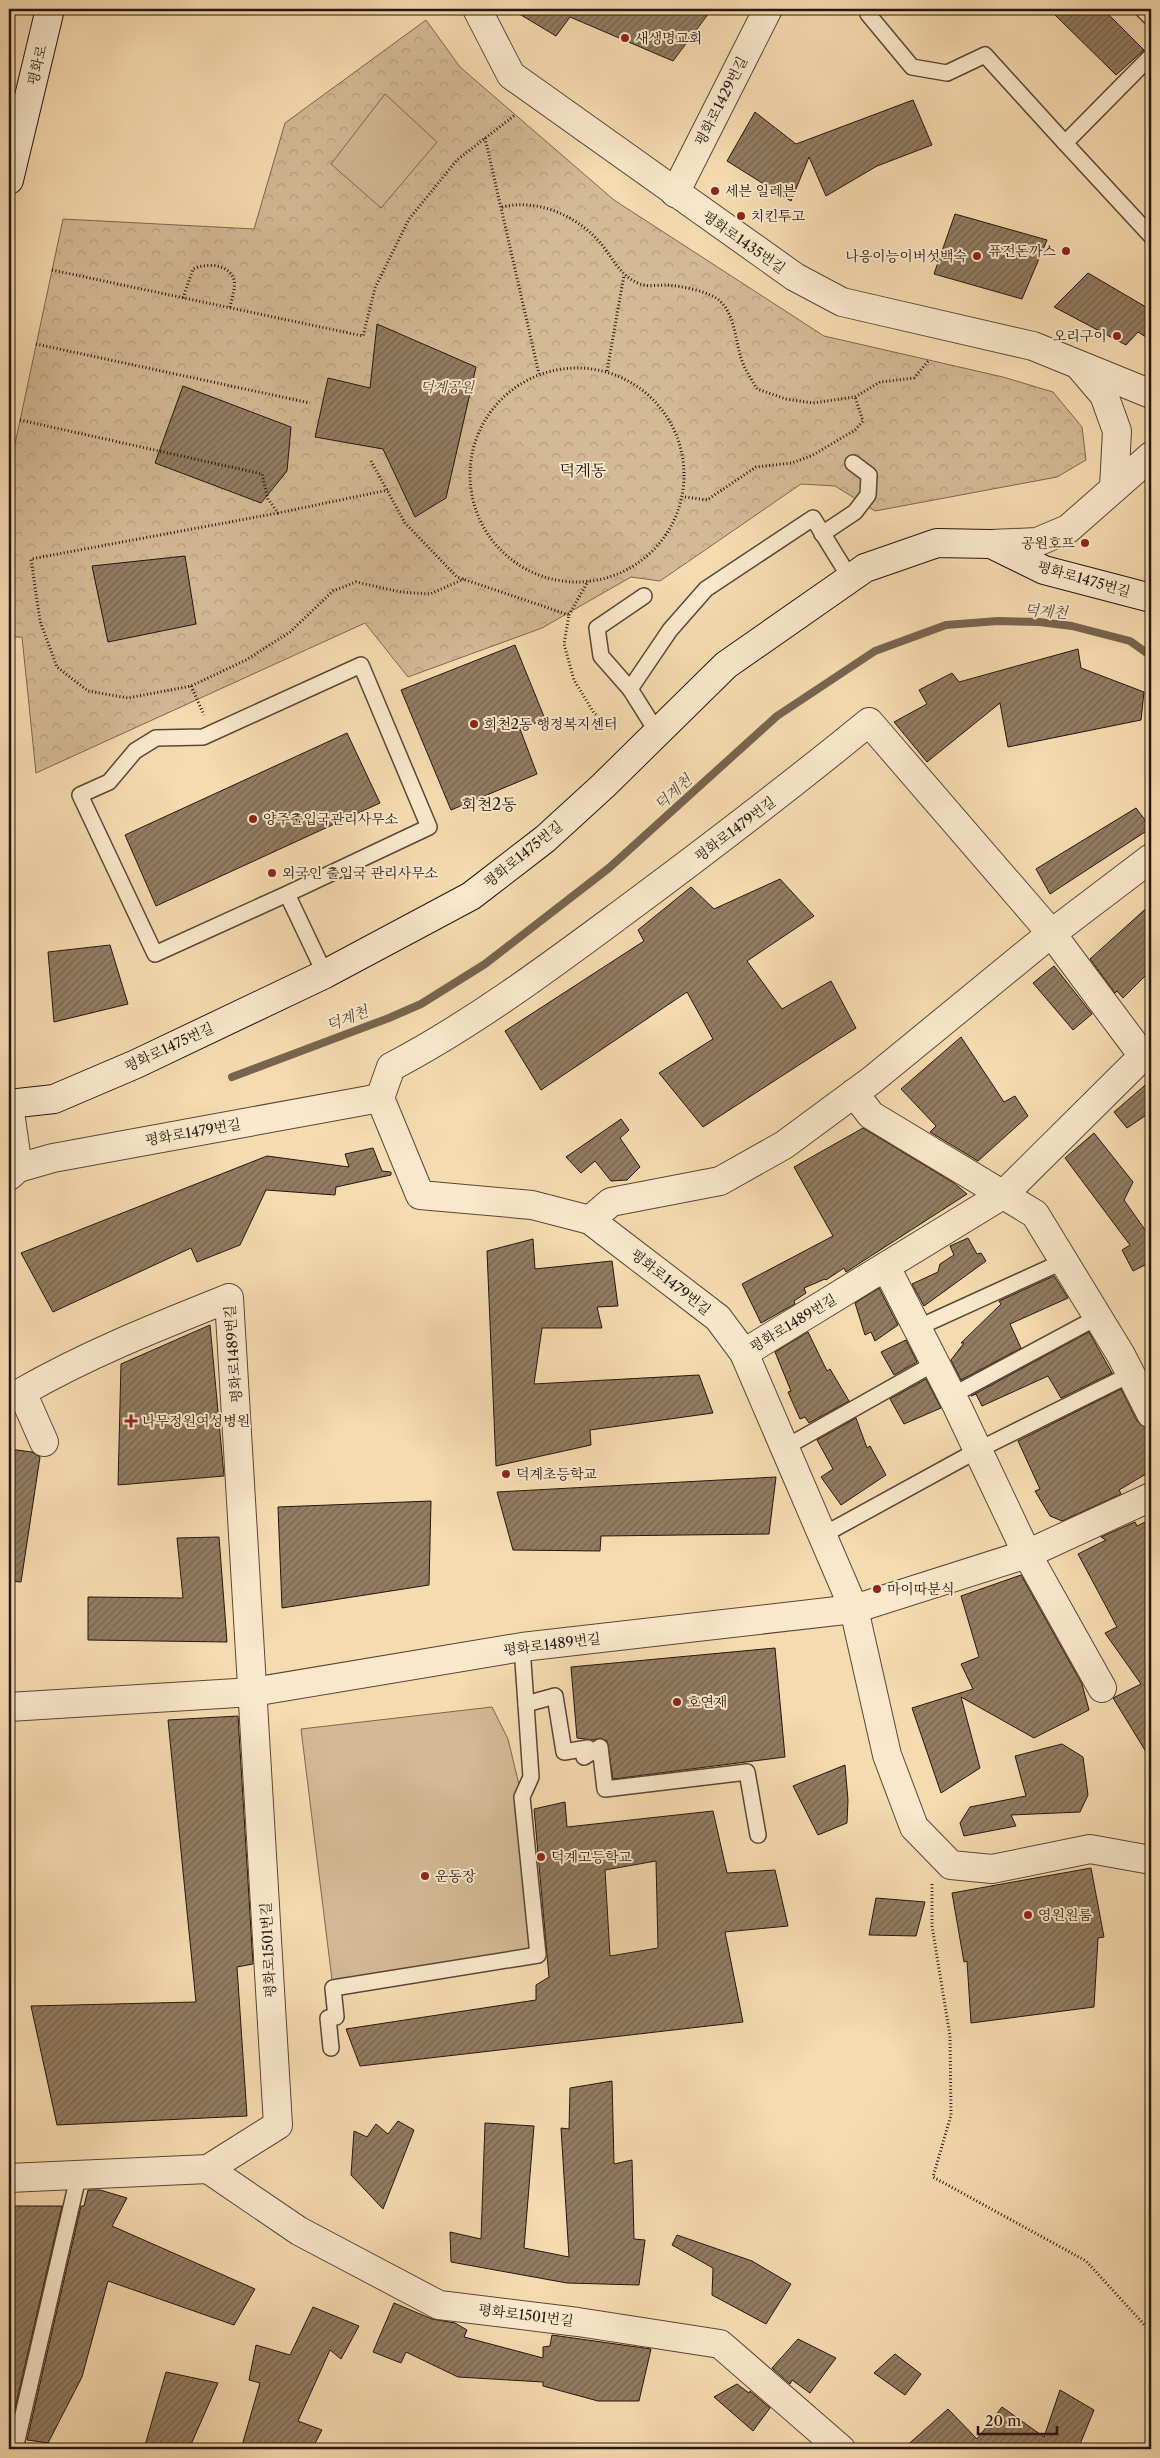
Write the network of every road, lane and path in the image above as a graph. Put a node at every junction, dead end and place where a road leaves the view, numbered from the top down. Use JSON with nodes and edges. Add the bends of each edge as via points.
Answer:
{"nodes":[{"id":1,"x":47,"y":9,"type":"edge"},
{"id":2,"x":477,"y":9,"type":"edge"},
{"id":3,"x":768,"y":9,"type":"edge"},
{"id":4,"x":869,"y":9,"type":"edge"},
{"id":5,"x":1142,"y":9,"type":"edge"},
{"id":6,"x":1151,"y":18,"type":"edge"},
{"id":7,"x":1151,"y":56,"type":"edge"},
{"id":8,"x":515,"y":115,"type":"dead end"},
{"id":9,"x":485,"y":138,"type":"junction"},
{"id":10,"x":1065,"y":143,"type":"junction"},
{"id":11,"x":9,"y":180,"type":"edge"},
{"id":12,"x":675,"y":193,"type":"junction"},
{"id":13,"x":502,"y":207,"type":"junction"},
{"id":14,"x":1151,"y":236,"type":"edge"},
{"id":15,"x":52,"y":270,"type":"dead end"},
{"id":16,"x":624,"y":275,"type":"junction"},
{"id":17,"x":183,"y":298,"type":"junction"},
{"id":18,"x":230,"y":308,"type":"junction"},
{"id":19,"x":36,"y":344,"type":"dead end"},
{"id":20,"x":929,"y":360,"type":"dead end"},
{"id":21,"x":1078,"y":366,"type":"junction"},
{"id":22,"x":608,"y":371,"type":"junction"},
{"id":23,"x":539,"y":374,"type":"junction"},
{"id":24,"x":1151,"y":394,"type":"edge"},
{"id":25,"x":855,"y":397,"type":"junction"},
{"id":26,"x":310,"y":403,"type":"dead end"},
{"id":27,"x":20,"y":420,"type":"dead end"},
{"id":28,"x":1151,"y":456,"type":"edge"},
{"id":29,"x":371,"y":461,"type":"dead end"},
{"id":30,"x":853,"y":463,"type":"dead end"},
{"id":31,"x":1114,"y":487,"type":"junction"},
{"id":32,"x":388,"y":490,"type":"junction"},
{"id":33,"x":684,"y":497,"type":"junction"},
{"id":34,"x":278,"y":513,"type":"junction"},
{"id":35,"x":822,"y":534,"type":"junction"},
{"id":36,"x":991,"y":544,"type":"junction"},
{"id":37,"x":850,"y":578,"type":"junction"},
{"id":38,"x":464,"y":579,"type":"junction"},
{"id":39,"x":588,"y":581,"type":"junction"},
{"id":40,"x":644,"y":596,"type":"dead end"},
{"id":41,"x":1151,"y":598,"type":"edge"},
{"id":42,"x":569,"y":615,"type":"junction"},
{"id":43,"x":191,"y":686,"type":"junction"},
{"id":44,"x":630,"y":689,"type":"junction"},
{"id":45,"x":612,"y":728,"type":"dead end"},
{"id":46,"x":657,"y":732,"type":"junction"},
{"id":47,"x":212,"y":733,"type":"junction"},
{"id":48,"x":1151,"y":858,"type":"edge"},
{"id":49,"x":287,"y":894,"type":"junction"},
{"id":50,"x":1052,"y":934,"type":"junction"},
{"id":51,"x":325,"y":974,"type":"junction"},
{"id":52,"x":854,"y":1093,"type":"junction"},
{"id":53,"x":380,"y":1098,"type":"junction"},
{"id":54,"x":9,"y":1104,"type":"edge"},
{"id":55,"x":13,"y":1172,"type":"edge"},
{"id":56,"x":1004,"y":1194,"type":"junction"},
{"id":57,"x":590,"y":1220,"type":"junction"},
{"id":58,"x":1064,"y":1261,"type":"junction"},
{"id":59,"x":886,"y":1267,"type":"junction"},
{"id":60,"x":1098,"y":1317,"type":"junction"},
{"id":61,"x":917,"y":1328,"type":"junction"},
{"id":62,"x":744,"y":1353,"type":"junction"},
{"id":63,"x":935,"y":1363,"type":"junction"},
{"id":64,"x":1131,"y":1374,"type":"junction"},
{"id":65,"x":952,"y":1396,"type":"junction"},
{"id":66,"x":1151,"y":1414,"type":"edge"},
{"id":67,"x":44,"y":1442,"type":"dead end"},
{"id":68,"x":784,"y":1448,"type":"junction"},
{"id":69,"x":978,"y":1450,"type":"junction"},
{"id":70,"x":1151,"y":1497,"type":"edge"},
{"id":71,"x":823,"y":1535,"type":"junction"},
{"id":72,"x":1027,"y":1554,"type":"junction"},
{"id":73,"x":854,"y":1609,"type":"junction"},
{"id":74,"x":522,"y":1647,"type":"junction"},
{"id":75,"x":1102,"y":1688,"type":"dead end"},
{"id":76,"x":253,"y":1692,"type":"junction"},
{"id":77,"x":526,"y":1704,"type":"junction"},
{"id":78,"x":9,"y":1707,"type":"edge"},
{"id":79,"x":758,"y":1836,"type":"dead end"},
{"id":80,"x":932,"y":1846,"type":"junction"},
{"id":81,"x":1151,"y":1860,"type":"edge"},
{"id":82,"x":331,"y":2048,"type":"dead end"},
{"id":83,"x":208,"y":2169,"type":"junction"},
{"id":84,"x":79,"y":2173,"type":"junction"},
{"id":85,"x":9,"y":2178,"type":"edge"},
{"id":86,"x":1151,"y":2332,"type":"edge"},
{"id":87,"x":15,"y":2449,"type":"edge"},
{"id":88,"x":841,"y":2449,"type":"edge"}],
"edges":[{"from":1,"to":11,"type":"street","name":"평화로"},
{"from":2,"to":12,"type":"street","name":"평화로1435번길","via":[[511,75]]},
{"from":3,"to":12,"type":"street","name":"평화로1429번길"},
{"from":4,"to":10,"type":"lane","via":[[868,14],[912,67],[947,73],[985,55]]},
{"from":5,"to":6,"type":"lane"},
{"from":7,"to":10,"type":"lane"},
{"from":8,"to":9,"type":"path"},
{"from":9,"to":13,"type":"path"},
{"from":9,"to":18,"type":"path","via":[[457,160],[409,219],[375,288],[363,336]]},
{"from":10,"to":14,"type":"lane"},
{"from":12,"to":21,"type":"street","name":"평화로1435번길","via":[[795,277],[842,302],[1033,346]]},
{"from":13,"to":16,"type":"path","via":[[518,203],[550,209],[578,222],[602,244]]},
{"from":13,"to":23,"type":"path"},
{"from":15,"to":17,"type":"path"},
{"from":16,"to":22,"type":"path"},
{"from":16,"to":25,"type":"path","via":[[641,284],[669,286],[720,300],[728,312],[744,365],[757,389],[786,399],[813,403]]},
{"from":17,"to":18,"type":"path"},
{"from":17,"to":18,"type":"path","via":[[193,269],[202,264],[215,265],[228,271],[234,280]]},
{"from":19,"to":26,"type":"path"},
{"from":20,"to":25,"type":"path","via":[[914,378],[880,382]]},
{"from":21,"to":24,"type":"street","name":"평화로1435번길"},
{"from":21,"to":31,"type":"street","name":"평화로1435번길","via":[[1104,395],[1117,430]]},
{"from":22,"to":23,"type":"path","via":[[572,370]]},
{"from":22,"to":33,"type":"path","via":[[644,393],[673,421],[685,457]]},
{"from":23,"to":39,"type":"path","via":[[507,392],[478,428],[471,470],[479,524],[510,563],[546,581]]},
{"from":25,"to":33,"type":"path","via":[[863,420],[856,430],[822,450],[792,463],[756,468],[708,500]]},
{"from":27,"to":34,"type":"path","via":[[262,474],[268,499]]},
{"from":28,"to":31,"type":"street","name":"평화로1475번길"},
{"from":29,"to":32,"type":"path"},
{"from":30,"to":35,"type":"lane","via":[[869,474],[868,495],[855,512]]},
{"from":31,"to":36,"type":"street","name":"평화로1475번길","via":[[1068,529],[1037,542]]},
{"from":32,"to":34,"type":"path"},
{"from":32,"to":38,"type":"path","via":[[405,523],[458,577]]},
{"from":33,"to":39,"type":"path","via":[[660,537],[633,566]]},
{"from":34,"to":43,"type":"path","via":[[31,560],[40,621],[57,667],[88,691],[128,698]]},
{"from":35,"to":37,"type":"lane"},
{"from":35,"to":44,"type":"lane","via":[[812,518],[706,589],[670,630]]},
{"from":36,"to":37,"type":"street","name":"평화로1475번길","via":[[938,543],[864,568]]},
{"from":36,"to":41,"type":"street","name":"평화로1475번길","via":[[1044,570]]},
{"from":37,"to":46,"type":"street","name":"평화로1475번길","via":[[726,665]]},
{"from":38,"to":42,"type":"path"},
{"from":38,"to":43,"type":"path","via":[[430,594],[401,592],[356,582],[333,591],[290,632],[246,660]]},
{"from":39,"to":42,"type":"path"},
{"from":40,"to":44,"type":"lane","via":[[598,628],[601,656]]},
{"from":42,"to":45,"type":"path","via":[[564,644],[574,680],[594,713]]},
{"from":43,"to":47,"type":"path"},
{"from":44,"to":46,"type":"lane"},
{"from":46,"to":51,"type":"street","name":"평화로1475번길","via":[[545,839],[471,896]]},
{"from":47,"to":49,"type":"lane","via":[[193,738],[156,738],[135,751],[109,782],[80,795],[155,954]]},
{"from":47,"to":49,"type":"lane","via":[[361,665],[429,827]]},
{"from":48,"to":50,"type":"street"},
{"from":49,"to":51,"type":"lane"},
{"from":50,"to":52,"type":"street"},
{"from":50,"to":53,"type":"street","name":"평화로1479번길","via":[[870,722],[759,811],[573,950],[442,1041],[392,1067]]},
{"from":50,"to":56,"type":"street","name":"평화로1489번길","via":[[1143,1056]]},
{"from":51,"to":54,"type":"street","name":"평화로1475번길","via":[[136,1064],[54,1099]]},
{"from":52,"to":56,"type":"street","via":[[871,1115]]},
{"from":52,"to":57,"type":"street","via":[[784,1144],[720,1182],[611,1202]]},
{"from":53,"to":55,"type":"street","name":"평화로1479번길","via":[[53,1158]]},
{"from":53,"to":57,"type":"street","name":"평화로1479번길","via":[[420,1195],[532,1205]]},
{"from":54,"to":55,"type":"street"},
{"from":56,"to":58,"type":"street","via":[[1035,1214]]},
{"from":56,"to":59,"type":"street","name":"평화로1489번길"},
{"from":57,"to":62,"type":"street","name":"평화로1479번길","via":[[718,1318]]},
{"from":58,"to":60,"type":"street"},
{"from":58,"to":61,"type":"lane"},
{"from":59,"to":61,"type":"street"},
{"from":59,"to":62,"type":"street","name":"평화로1489번길"},
{"from":60,"to":64,"type":"street"},
{"from":60,"to":65,"type":"lane"},
{"from":61,"to":63,"type":"street"},
{"from":62,"to":68,"type":"street","name":"평화로1489번길"},
{"from":63,"to":65,"type":"street"},
{"from":63,"to":68,"type":"lane"},
{"from":64,"to":66,"type":"street"},
{"from":64,"to":69,"type":"lane"},
{"from":65,"to":69,"type":"street"},
{"from":67,"to":76,"type":"street","name":"평화로1489번길","via":[[22,1392],[131,1338],[229,1298]]},
{"from":68,"to":71,"type":"street","name":"평화로1489번길"},
{"from":69,"to":71,"type":"lane"},
{"from":69,"to":72,"type":"street"},
{"from":70,"to":72,"type":"street","name":"평화로1489번길"},
{"from":71,"to":73,"type":"street","name":"평화로1489번길"},
{"from":72,"to":73,"type":"street","name":"평화로1489번길"},
{"from":72,"to":75,"type":"street"},
{"from":73,"to":74,"type":"street","name":"평화로1489번길"},
{"from":73,"to":80,"type":"street","name":"평화로1489번길","via":[[887,1754],[914,1827]]},
{"from":74,"to":76,"type":"street","name":"평화로1489번길"},
{"from":74,"to":77,"type":"lane"},
{"from":76,"to":78,"type":"street","name":"평화로1489번길"},
{"from":76,"to":83,"type":"street","name":"평화로1501번길","via":[[278,2125]]},
{"from":77,"to":79,"type":"lane","via":[[555,1696],[564,1752],[588,1748],[584,1757],[600,1747],[605,1789],[747,1772]]},
{"from":77,"to":82,"type":"lane","via":[[531,1777],[522,1797],[538,1956],[332,1988],[336,2017],[328,2018]]},
{"from":80,"to":81,"type":"street","name":"평화로1489번길","via":[[951,1866],[992,1869],[1090,1849]]},
{"from":80,"to":86,"type":"path","via":[[932,1926],[950,2036],[951,2115],[933,2177],[1086,2261]]},
{"from":83,"to":84,"type":"street"},
{"from":83,"to":88,"type":"street","name":"평화로1501번길","via":[[299,2231],[438,2304],[720,2344]]},
{"from":84,"to":85,"type":"street"},
{"from":84,"to":87,"type":"lane"}]}
